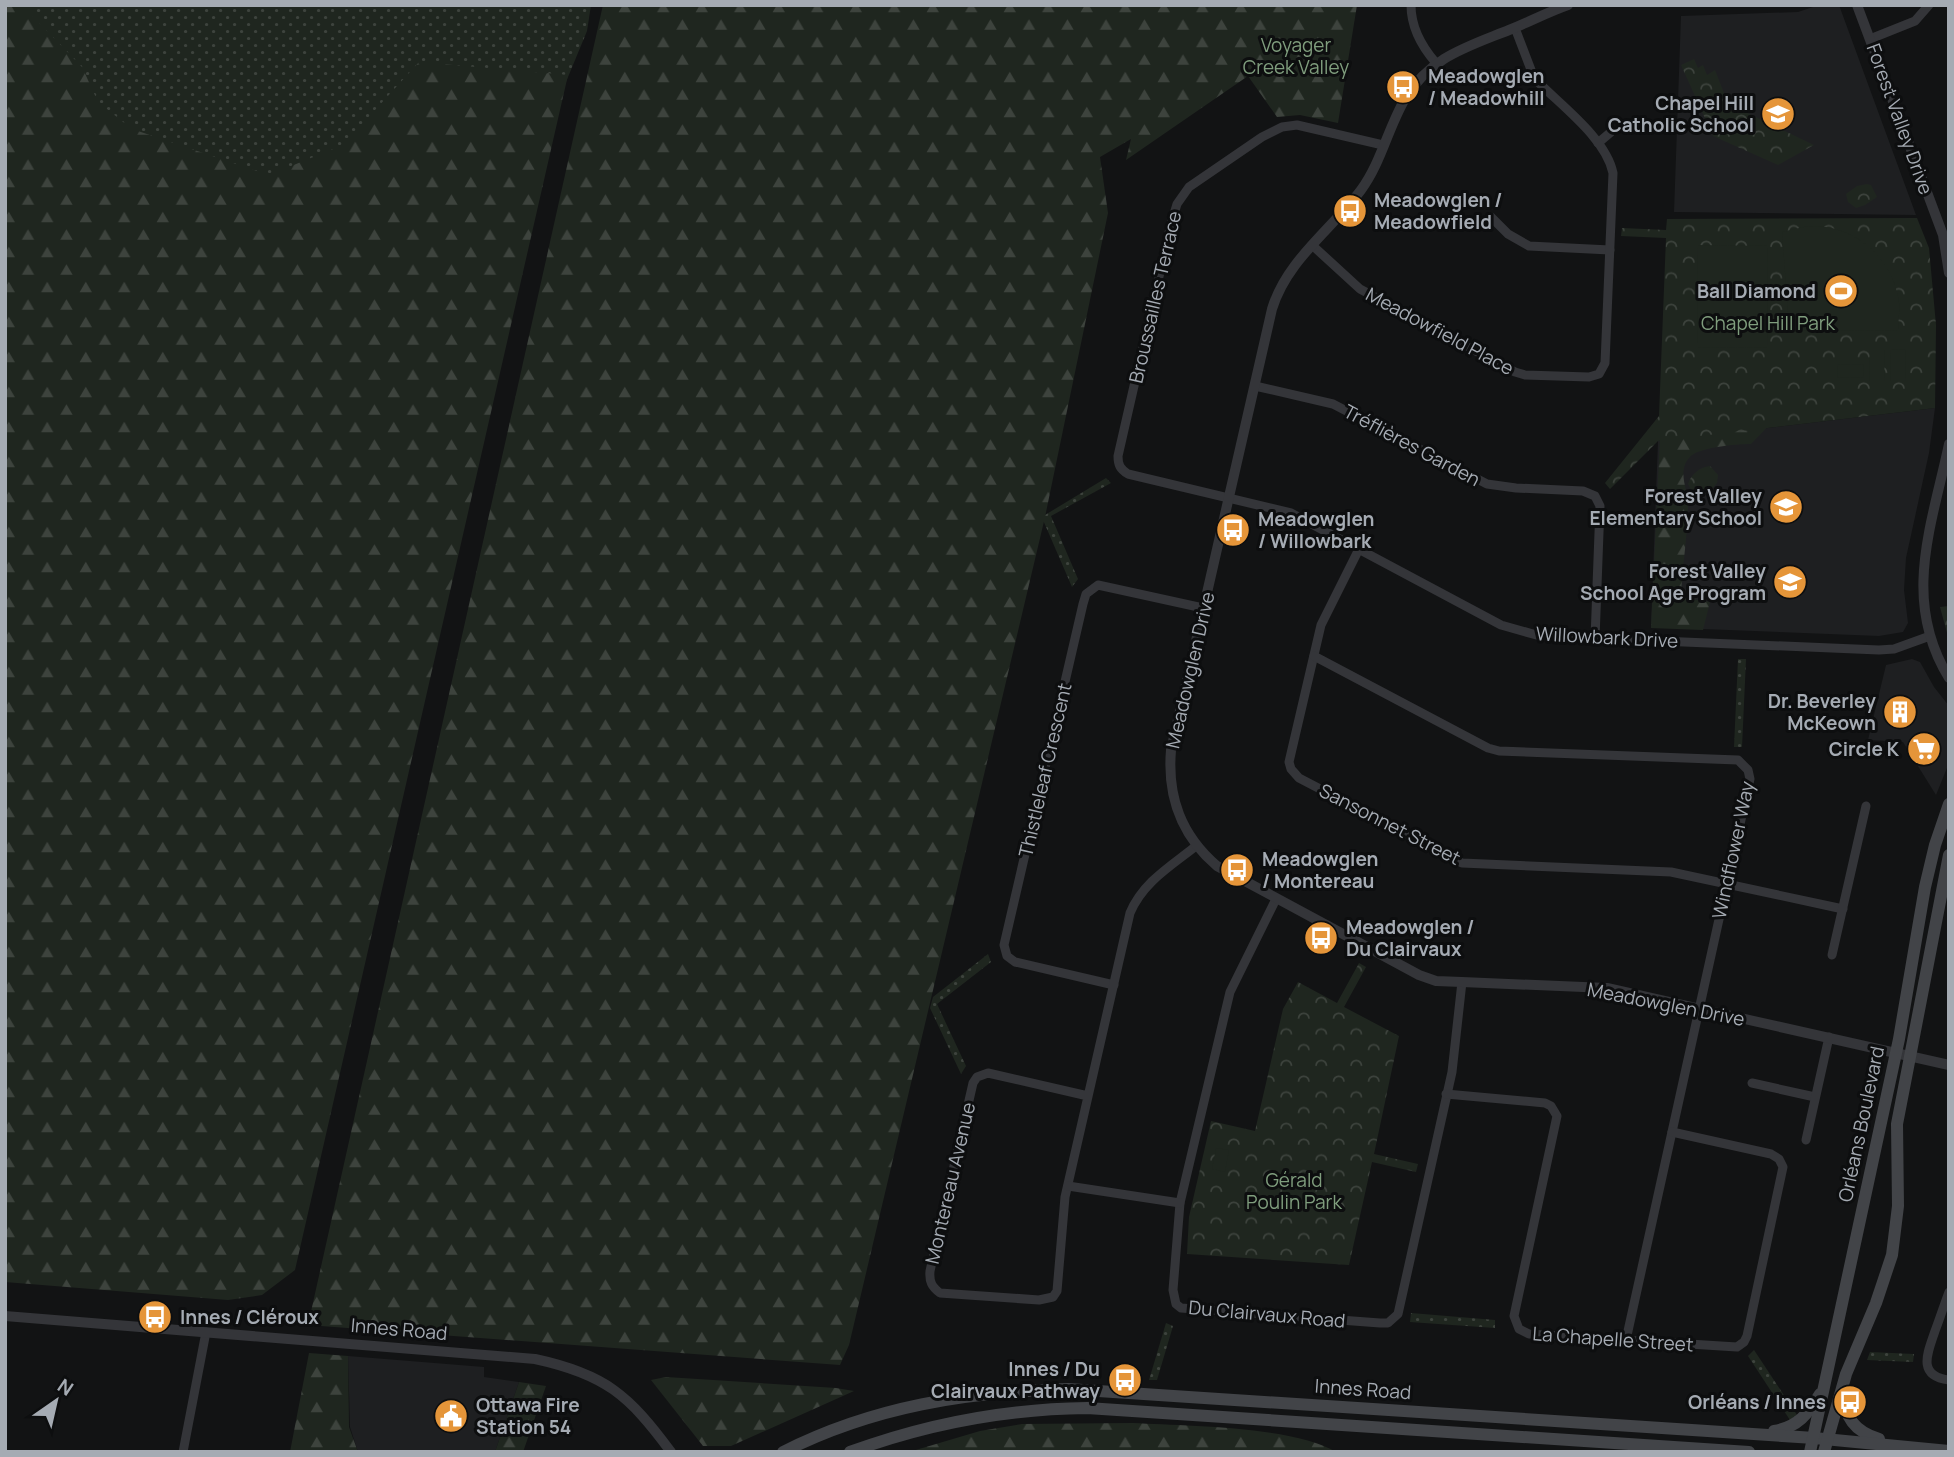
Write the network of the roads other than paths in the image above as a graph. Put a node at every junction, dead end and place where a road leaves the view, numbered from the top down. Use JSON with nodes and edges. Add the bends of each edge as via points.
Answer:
{"nodes":[{"id":1,"x":1411,"y":5,"type":"edge"},
{"id":2,"x":1568,"y":5,"type":"edge"},
{"id":3,"x":1857,"y":5,"type":"edge"},
{"id":4,"x":1929,"y":5,"type":"edge"},
{"id":5,"x":1515,"y":28,"type":"junction"},
{"id":6,"x":1870,"y":39,"type":"junction"},
{"id":7,"x":1436,"y":63,"type":"junction"},
{"id":8,"x":1611,"y":132,"type":"dead end"},
{"id":9,"x":1598,"y":143,"type":"junction"},
{"id":10,"x":1383,"y":145,"type":"junction"},
{"id":11,"x":1491,"y":216,"type":"dead end"},
{"id":12,"x":1312,"y":245,"type":"junction"},
{"id":13,"x":1610,"y":250,"type":"junction"},
{"id":14,"x":1949,"y":273,"type":"edge"},
{"id":15,"x":1255,"y":386,"type":"junction"},
{"id":16,"x":1949,"y":444,"type":"edge"},
{"id":17,"x":1229,"y":497,"type":"junction"},
{"id":18,"x":1360,"y":550,"type":"junction"},
{"id":19,"x":1203,"y":608,"type":"junction"},
{"id":20,"x":1930,"y":636,"type":"junction"},
{"id":21,"x":1595,"y":639,"type":"junction"},
{"id":22,"x":1314,"y":656,"type":"junction"},
{"id":23,"x":1949,"y":678,"type":"edge"},
{"id":24,"x":1949,"y":804,"type":"edge"},
{"id":25,"x":1866,"y":806,"type":"dead end"},
{"id":26,"x":1196,"y":846,"type":"junction"},
{"id":27,"x":1949,"y":855,"type":"edge"},
{"id":28,"x":1727,"y":884,"type":"junction"},
{"id":29,"x":1276,"y":900,"type":"junction"},
{"id":30,"x":1843,"y":909,"type":"junction"},
{"id":31,"x":1832,"y":955,"type":"dead end"},
{"id":32,"x":1462,"y":982,"type":"junction"},
{"id":33,"x":1114,"y":985,"type":"junction"},
{"id":34,"x":1699,"y":1009,"type":"junction"},
{"id":35,"x":1829,"y":1037,"type":"junction"},
{"id":36,"x":1895,"y":1052,"type":"junction"},
{"id":37,"x":1909,"y":1055,"type":"junction"},
{"id":38,"x":1949,"y":1065,"type":"edge"},
{"id":39,"x":1752,"y":1083,"type":"dead end"},
{"id":40,"x":1446,"y":1094,"type":"junction"},
{"id":41,"x":1088,"y":1096,"type":"junction"},
{"id":42,"x":1815,"y":1097,"type":"junction"},
{"id":43,"x":1672,"y":1132,"type":"junction"},
{"id":44,"x":1806,"y":1140,"type":"dead end"},
{"id":45,"x":1068,"y":1186,"type":"junction"},
{"id":46,"x":1180,"y":1203,"type":"junction"},
{"id":47,"x":1949,"y":1292,"type":"edge"},
{"id":48,"x":5,"y":1316,"type":"edge"},
{"id":49,"x":206,"y":1332,"type":"junction"},
{"id":50,"x":1626,"y":1340,"type":"junction"},
{"id":51,"x":1949,"y":1380,"type":"edge"},
{"id":52,"x":1826,"y":1381,"type":"junction"},
{"id":53,"x":1843,"y":1385,"type":"junction"},
{"id":54,"x":1753,"y":1434,"type":"junction"},
{"id":55,"x":1822,"y":1443,"type":"edge"},
{"id":56,"x":1688,"y":1448,"type":"junction"},
{"id":57,"x":1949,"y":1451,"type":"edge"},
{"id":58,"x":183,"y":1452,"type":"edge"},
{"id":59,"x":671,"y":1452,"type":"edge"},
{"id":60,"x":783,"y":1452,"type":"edge"},
{"id":61,"x":849,"y":1452,"type":"edge"},
{"id":62,"x":1708,"y":1452,"type":"edge"},
{"id":63,"x":1749,"y":1452,"type":"edge"},
{"id":64,"x":1810,"y":1452,"type":"edge"}],
"edges":[{"from":1,"to":7,"type":"street","via":[[1416,30]]},
{"from":2,"to":5,"type":"street","name":"Meadowglen Drive"},
{"from":3,"to":6,"type":"street","name":"Forest Valley Drive"},
{"from":4,"to":6,"type":"street","via":[[1906,26]]},
{"from":5,"to":7,"type":"street","name":"Meadowglen Drive"},
{"from":5,"to":9,"type":"street","name":"Meadowfield Place","via":[[1539,83]]},
{"from":6,"to":14,"type":"street","name":"Forest Valley Drive","via":[[1942,235]]},
{"from":7,"to":10,"type":"street","name":"Meadowglen Drive","via":[[1406,97]]},
{"from":8,"to":9,"type":"street"},
{"from":9,"to":13,"type":"street","name":"Meadowfield Place","via":[[1613,173]]},
{"from":10,"to":12,"type":"street","name":"Meadowglen Drive","via":[[1361,189]]},
{"from":10,"to":17,"type":"street","name":"Broussailles Terrace","via":[[1297,125],[1282,127],[1189,187],[1177,204],[1118,465],[1128,474]]},
{"from":11,"to":13,"type":"street","via":[[1508,234],[1529,246]]},
{"from":12,"to":13,"type":"street","name":"Meadowfield Place","via":[[1360,289],[1516,372],[1589,377],[1599,374],[1605,363]]},
{"from":12,"to":15,"type":"street","name":"Meadowglen Drive","via":[[1277,294]]},
{"from":15,"to":17,"type":"street","name":"Meadowglen Drive"},
{"from":15,"to":21,"type":"street","name":"Tréflières Garden","via":[[1333,404],[1487,484],[1583,491],[1595,496],[1600,506]]},
{"from":16,"to":20,"type":"street","via":[[1923,575],[1923,607]]},
{"from":17,"to":18,"type":"street","name":"Willowbark Drive","via":[[1291,513]]},
{"from":17,"to":19,"type":"street","name":"Meadowglen Drive"},
{"from":18,"to":21,"type":"street","name":"Willowbark Drive","via":[[1501,625],[1540,636]]},
{"from":18,"to":22,"type":"street","name":"Sansonnet Street","via":[[1326,614]]},
{"from":19,"to":26,"type":"street","name":"Meadowglen Drive","via":[[1169,768],[1179,818]]},
{"from":19,"to":33,"type":"street","name":"Thistleleaf Crescent","via":[[1098,585],[1086,594],[1083,604],[1004,945],[1015,962]]},
{"from":20,"to":21,"type":"street","name":"Willowbark Drive","via":[[1879,650]]},
{"from":20,"to":23,"type":"street"},
{"from":22,"to":28,"type":"street","name":"Windflower Way","via":[[1499,751],[1738,760],[1750,779]]},
{"from":22,"to":28,"type":"street","name":"Sansonnet Street","via":[[1289,762],[1299,778],[1462,863],[1671,872]]},
{"from":24,"to":36,"type":"main road","name":"Orléans Boulevard","via":[[1925,887]]},
{"from":25,"to":30,"type":"street"},
{"from":26,"to":29,"type":"street","name":"Meadowglen Drive","via":[[1217,866]]},
{"from":26,"to":33,"type":"street","name":"Montereau Avenue","via":[[1140,893],[1130,913]]},
{"from":27,"to":37,"type":"main road","name":"Orléans Boulevard"},
{"from":28,"to":30,"type":"street","name":"Sansonnet Street"},
{"from":28,"to":34,"type":"street","name":"Windflower Way"},
{"from":29,"to":32,"type":"street","name":"Meadowglen Drive","via":[[1411,972],[1436,981]]},
{"from":29,"to":46,"type":"street","name":"Du Clairvaux Road","via":[[1230,992]]},
{"from":30,"to":31,"type":"street"},
{"from":32,"to":34,"type":"street","name":"Meadowglen Drive","via":[[1607,988]]},
{"from":32,"to":40,"type":"street","name":"Du Clairvaux Road"},
{"from":33,"to":41,"type":"street","name":"Montereau Avenue"},
{"from":34,"to":35,"type":"street","name":"Meadowglen Drive"},
{"from":34,"to":43,"type":"street","name":"Windflower Way"},
{"from":35,"to":36,"type":"street","name":"Meadowglen Drive"},
{"from":35,"to":42,"type":"street"},
{"from":36,"to":37,"type":"street","name":"Meadowglen Drive"},
{"from":36,"to":52,"type":"main road","name":"Orléans Boulevard"},
{"from":37,"to":38,"type":"street","name":"Meadowglen Drive"},
{"from":37,"to":53,"type":"main road","name":"Orléans Boulevard","via":[[1896,1124],[1898,1206],[1892,1255]]},
{"from":39,"to":42,"type":"street"},
{"from":40,"to":46,"type":"street","name":"Du Clairvaux Road","via":[[1398,1314],[1388,1323],[1181,1308],[1172,1290]]},
{"from":40,"to":50,"type":"street","name":"La Chapelle Street","via":[[1545,1103],[1557,1116],[1514,1316],[1516,1325],[1529,1334]]},
{"from":41,"to":45,"type":"street","name":"Montereau Avenue"},
{"from":41,"to":45,"type":"street","name":"Montereau Avenue","via":[[988,1073],[977,1077],[930,1271],[931,1285],[940,1293],[1052,1297],[1059,1285]]},
{"from":42,"to":44,"type":"street"},
{"from":43,"to":50,"type":"street","name":"Windflower Way"},
{"from":43,"to":50,"type":"street","name":"La Chapelle Street","via":[[1771,1154],[1782,1163],[1783,1176],[1744,1342],[1729,1347]]},
{"from":45,"to":46,"type":"street"},
{"from":47,"to":51,"type":"street","via":[[1926,1358],[1933,1375]]},
{"from":48,"to":49,"type":"street","name":"Innes Road"},
{"from":49,"to":58,"type":"street"},
{"from":49,"to":59,"type":"street","name":"Innes Road","via":[[535,1359],[568,1366],[603,1381],[627,1399]]},
{"from":52,"to":54,"type":"main road","via":[[1800,1421],[1783,1430]]},
{"from":52,"to":55,"type":"main road","name":"Orléans Boulevard"},
{"from":53,"to":55,"type":"main road","name":"Orléans Boulevard"},
{"from":53,"to":57,"type":"main road","via":[[1846,1413],[1858,1430],[1878,1439]]},
{"from":54,"to":55,"type":"main road","name":"Innes Road"},
{"from":54,"to":60,"type":"main road","name":"Innes Road","via":[[1068,1389],[938,1400],[869,1416]]},
{"from":55,"to":57,"type":"main road","name":"Innes Road"},
{"from":55,"to":64,"type":"main road","name":"Orléans Boulevard"},
{"from":56,"to":61,"type":"main road","name":"Innes Road","via":[[1047,1408],[941,1424]]},
{"from":56,"to":62,"type":"main road"},
{"from":56,"to":63,"type":"main road","name":"Innes Road"}]}
